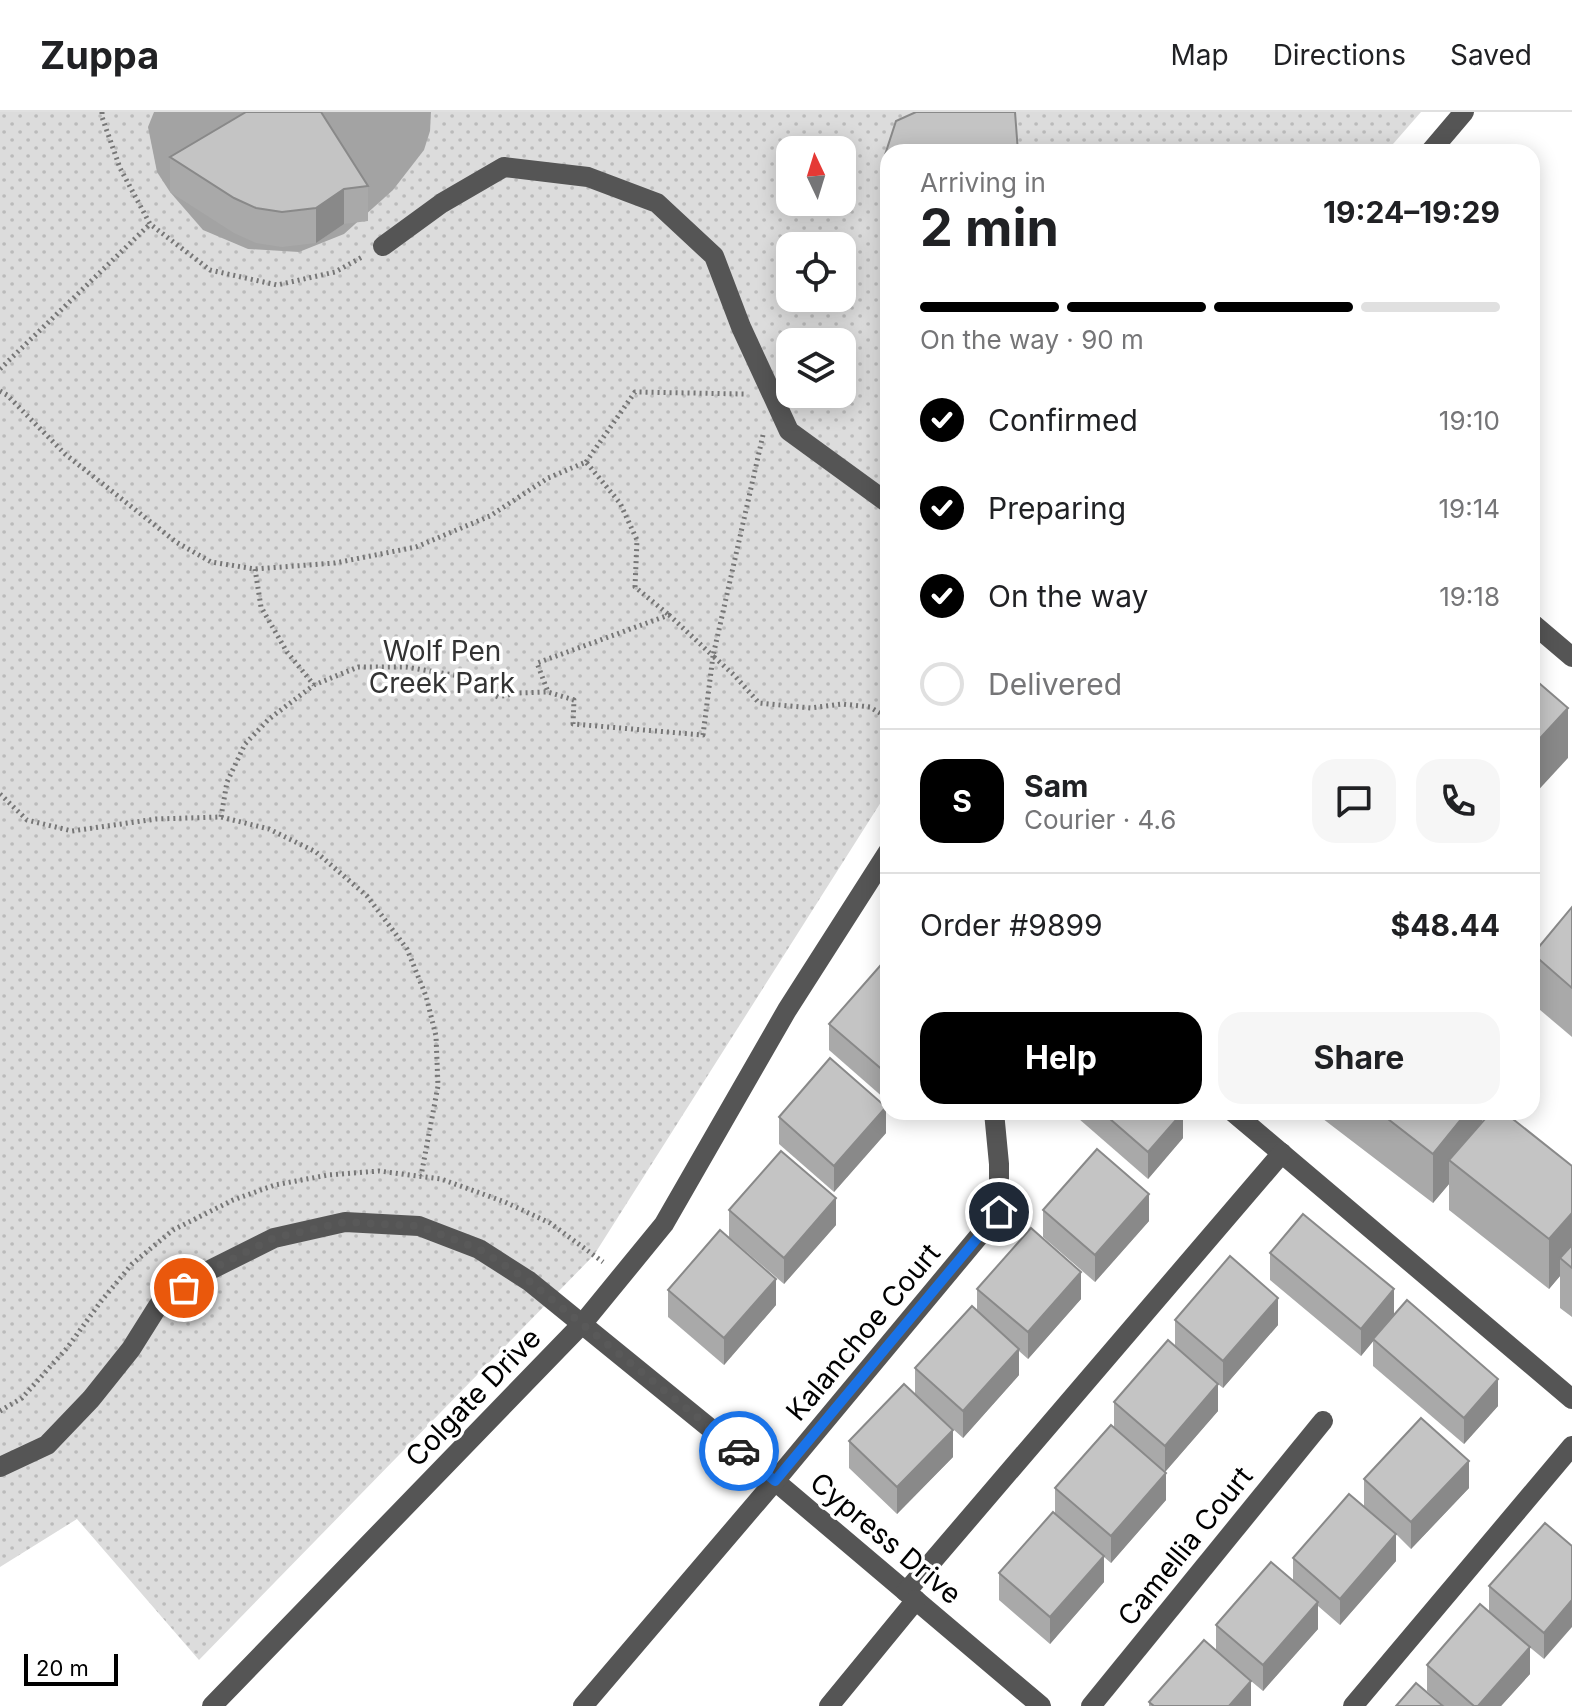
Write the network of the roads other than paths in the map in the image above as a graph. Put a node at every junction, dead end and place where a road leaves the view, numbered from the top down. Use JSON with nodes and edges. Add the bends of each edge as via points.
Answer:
{"nodes":[{"id":1,"x":1464,"y":112,"type":"edge"},
{"id":2,"x":1437,"y":144,"type":"edge"},
{"id":3,"x":383,"y":246,"type":"road end"},
{"id":4,"x":880,"y":497,"type":"edge"},
{"id":5,"x":1540,"y":630,"type":"edge"},
{"id":6,"x":1572,"y":657,"type":"edge"},
{"id":7,"x":880,"y":865,"type":"edge"},
{"id":8,"x":995,"y":1120,"type":"edge"},
{"id":9,"x":1243,"y":1120,"type":"edge"},
{"id":10,"x":1282,"y":1153,"type":"junction"},
{"id":11,"x":583,"y":1323,"type":"junction"},
{"id":12,"x":1572,"y":1399,"type":"edge"},
{"id":13,"x":1323,"y":1421,"type":"dead end"},
{"id":14,"x":1572,"y":1446,"type":"edge"},
{"id":15,"x":0,"y":1467,"type":"edge"},
{"id":16,"x":775,"y":1481,"type":"junction"},
{"id":17,"x":911,"y":1596,"type":"junction"},
{"id":18,"x":212,"y":1706,"type":"edge"},
{"id":19,"x":583,"y":1706,"type":"edge"},
{"id":20,"x":829,"y":1706,"type":"edge"},
{"id":21,"x":1041,"y":1706,"type":"edge"},
{"id":22,"x":1091,"y":1706,"type":"edge"},
{"id":23,"x":1353,"y":1706,"type":"edge"}],
"edges":[{"from":1,"to":2,"type":"street"},
{"from":3,"to":4,"type":"street","via":[[504,167],[588,177],[657,203],[714,256],[789,431]]},
{"from":5,"to":6,"type":"street"},
{"from":7,"to":11,"type":"street","name":"Colgate Drive","via":[[787,1010],[664,1224]]},
{"from":8,"to":16,"type":"street","name":"Kalanchoe Court","via":[[999,1212]]},
{"from":9,"to":10,"type":"street"},
{"from":10,"to":12,"type":"street"},
{"from":10,"to":17,"type":"street"},
{"from":11,"to":15,"type":"street","name":"Cypress Drive","via":[[479,1249],[419,1226],[345,1222],[274,1238],[210,1270],[158,1306],[101,1387],[47,1445]]},
{"from":11,"to":16,"type":"street","name":"Cypress Drive"},
{"from":11,"to":18,"type":"street","name":"Colgate Drive"},
{"from":13,"to":22,"type":"street","name":"Camellia Court"},
{"from":14,"to":23,"type":"street"},
{"from":16,"to":17,"type":"street","name":"Cypress Drive"},
{"from":16,"to":19,"type":"street","name":"Kalanchoe Court"},
{"from":17,"to":20,"type":"street"},
{"from":17,"to":21,"type":"street","name":"Cypress Drive"}]}
